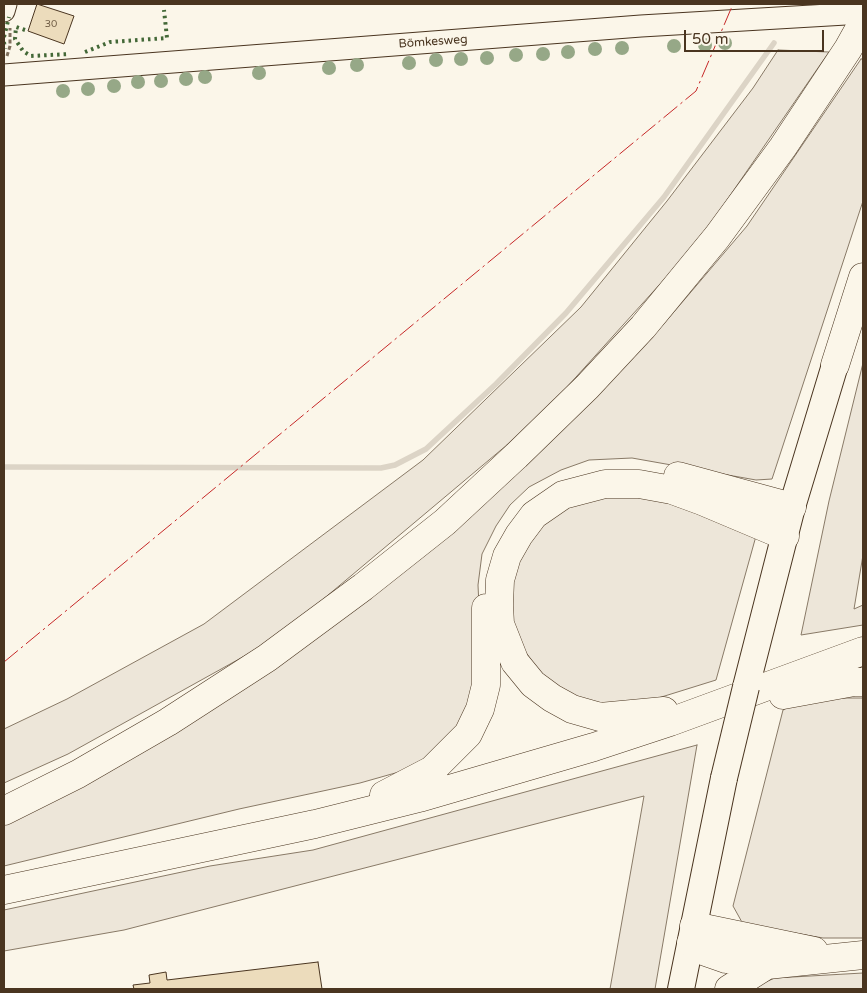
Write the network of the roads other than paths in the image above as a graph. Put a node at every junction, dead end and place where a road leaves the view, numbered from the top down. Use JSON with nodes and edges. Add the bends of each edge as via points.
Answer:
{"nodes":[{"id":1,"x":863,"y":13,"type":"edge"},
{"id":2,"x":863,"y":22,"type":"edge"},
{"id":3,"x":4,"y":75,"type":"edge"},
{"id":4,"x":863,"y":276,"type":"edge"},
{"id":5,"x":835,"y":365,"type":"joint"},
{"id":6,"x":792,"y":507,"type":"junction"},
{"id":7,"x":785,"y":536,"type":"junction"},
{"id":8,"x":863,"y":651,"type":"edge"},
{"id":9,"x":863,"y":682,"type":"edge"},
{"id":10,"x":730,"y":702,"type":"junction"},
{"id":11,"x":4,"y":811,"type":"edge"},
{"id":12,"x":315,"y":824,"type":"junction"},
{"id":13,"x":4,"y":890,"type":"edge"},
{"id":14,"x":692,"y":934,"type":"junction"},
{"id":15,"x":853,"y":956,"type":"edge"},
{"id":16,"x":767,"y":965,"type":"junction"},
{"id":17,"x":681,"y":989,"type":"edge"},
{"id":18,"x":729,"y":989,"type":"edge"}],
"edges":[{"from":1,"to":3,"type":"street","name":"Bömkesweg","via":[[641,26]]},
{"from":2,"to":11,"type":"highway","via":[[783,147],[717,237],[642,327],[587,387],[445,522],[267,658],[168,722],[78,774]]},
{"from":4,"to":5,"type":"highway"},
{"from":5,"to":6,"type":"main road"},
{"from":6,"to":7,"type":"main road"},
{"from":6,"to":12,"type":"highway","via":[[723,487],[642,470],[594,472],[559,482],[528,503],[507,526],[493,555],[486,585],[486,685],[480,709],[468,734],[432,770],[397,789]]},
{"from":7,"to":10,"type":"highway","via":[[672,490],[639,484],[605,484],[563,495],[534,515],[507,556],[500,580],[500,624],[515,662],[534,684],[552,698],[572,709],[600,717],[636,716]]},
{"from":7,"to":14,"type":"main road","bridge":true,"via":[[724,778]]},
{"from":8,"to":10,"type":"highway"},
{"from":9,"to":10,"type":"highway"},
{"from":10,"to":12,"type":"highway","via":[[523,768]]},
{"from":12,"to":13,"type":"highway"},
{"from":14,"to":15,"type":"highway"},
{"from":14,"to":16,"type":"highway","via":[[706,952],[726,959]]},
{"from":14,"to":17,"type":"main road"},
{"from":15,"to":16,"type":"highway"},
{"from":16,"to":18,"type":"highway"}]}
